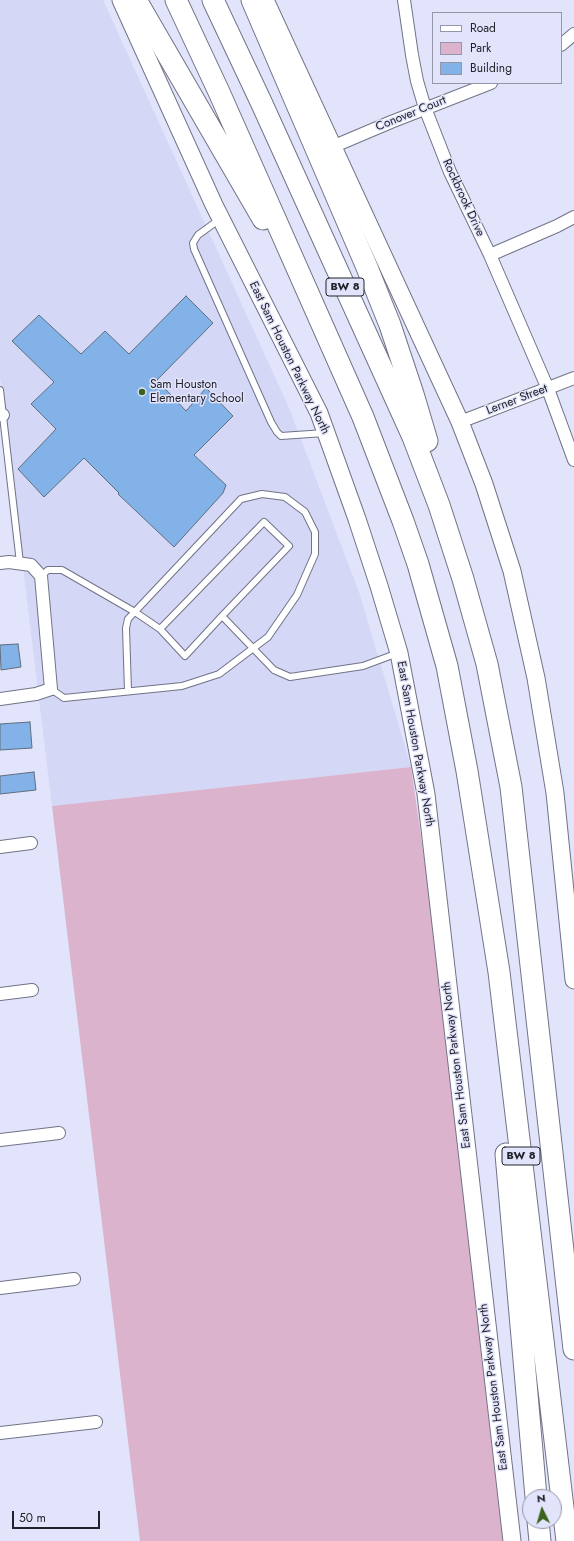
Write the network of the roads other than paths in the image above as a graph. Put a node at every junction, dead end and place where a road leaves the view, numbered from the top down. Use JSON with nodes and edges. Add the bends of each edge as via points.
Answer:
{"nodes":[{"id":1,"x":121,"y":0,"type":"edge"},
{"id":2,"x":136,"y":0,"type":"edge"},
{"id":3,"x":176,"y":0,"type":"edge"},
{"id":4,"x":213,"y":0,"type":"edge"},
{"id":5,"x":252,"y":0,"type":"edge"},
{"id":6,"x":265,"y":0,"type":"edge"},
{"id":7,"x":404,"y":0,"type":"edge"},
{"id":8,"x":574,"y":34,"type":"edge"},
{"id":9,"x":562,"y":44,"type":"edge"},
{"id":10,"x":488,"y":84,"type":"edge"},
{"id":11,"x":425,"y":108,"type":"junction"},
{"id":12,"x":332,"y":147,"type":"junction"},
{"id":13,"x":574,"y":217,"type":"edge"},
{"id":14,"x":222,"y":218,"type":"junction"},
{"id":15,"x":490,"y":255,"type":"junction"},
{"id":16,"x":318,"y":316,"type":"junction"},
{"id":17,"x":574,"y":378,"type":"edge"},
{"id":18,"x":548,"y":389,"type":"junction"},
{"id":19,"x":0,"y":390,"type":"edge"},
{"id":20,"x":1,"y":415,"type":"edge"},
{"id":21,"x":460,"y":422,"type":"junction"},
{"id":22,"x":326,"y":433,"type":"junction"},
{"id":23,"x":574,"y":460,"type":"edge"},
{"id":24,"x":10,"y":562,"type":"edge"},
{"id":25,"x":41,"y":576,"type":"junction"},
{"id":26,"x":463,"y":579,"type":"junction"},
{"id":27,"x":135,"y":612,"type":"junction"},
{"id":28,"x":222,"y":616,"type":"junction"},
{"id":29,"x":160,"y":629,"type":"junction"},
{"id":30,"x":254,"y":648,"type":"junction"},
{"id":31,"x":399,"y":653,"type":"junction"},
{"id":32,"x":51,"y":689,"type":"junction"},
{"id":33,"x":128,"y":691,"type":"junction"},
{"id":34,"x":0,"y":699,"type":"edge"},
{"id":35,"x":467,"y":771,"type":"junction"},
{"id":36,"x":31,"y":843,"type":"dead end"},
{"id":37,"x":0,"y":847,"type":"edge"},
{"id":38,"x":573,"y":958,"type":"edge"},
{"id":39,"x":574,"y":980,"type":"edge"},
{"id":40,"x":32,"y":990,"type":"dead end"},
{"id":41,"x":0,"y":994,"type":"edge"},
{"id":42,"x":58,"y":1133,"type":"dead end"},
{"id":43,"x":0,"y":1140,"type":"edge"},
{"id":44,"x":74,"y":1279,"type":"dead end"},
{"id":45,"x":0,"y":1288,"type":"edge"},
{"id":46,"x":574,"y":1346,"type":"edge"},
{"id":47,"x":96,"y":1422,"type":"dead end"},
{"id":48,"x":0,"y":1433,"type":"edge"},
{"id":49,"x":535,"y":1489,"type":"edge"},
{"id":50,"x":539,"y":1529,"type":"edge"},
{"id":51,"x":512,"y":1541,"type":"edge"},
{"id":52,"x":540,"y":1541,"type":"edge"},
{"id":53,"x":567,"y":1541,"type":"edge"}],
"edges":[{"from":1,"to":14,"type":"main road","name":"East Sam Houston Parkway North"},
{"from":2,"to":16,"type":"highway"},
{"from":3,"to":16,"type":"highway","number":"BW 8"},
{"from":4,"to":26,"type":"highway","number":"BW 8","via":[[413,436]]},
{"from":5,"to":26,"type":"highway","via":[[390,325],[440,487]]},
{"from":6,"to":12,"type":"main road"},
{"from":7,"to":11,"type":"street","name":"Rockbrook Drive","via":[[417,81]]},
{"from":8,"to":9,"type":"street"},
{"from":10,"to":11,"type":"street","name":"Conover Court"},
{"from":11,"to":12,"type":"street","name":"Conover Court"},
{"from":11,"to":15,"type":"street","name":"Rockbrook Drive","via":[[450,172]]},
{"from":12,"to":21,"type":"main road"},
{"from":13,"to":15,"type":"street"},
{"from":14,"to":22,"type":"main road","name":"East Sam Houston Parkway North","via":[[319,413]]},
{"from":14,"to":22,"type":"lane","via":[[198,235],[193,243],[194,249],[271,422],[281,436]]},
{"from":15,"to":18,"type":"street","name":"Rockbrook Drive"},
{"from":16,"to":35,"type":"highway","number":"BW 8","via":[[363,417],[418,564],[447,666]]},
{"from":17,"to":18,"type":"street","name":"Lerner Street"},
{"from":18,"to":21,"type":"street","name":"Lerner Street"},
{"from":18,"to":23,"type":"street","name":"Rockbrook Drive"},
{"from":19,"to":20,"type":"lane"},
{"from":20,"to":24,"type":"lane"},
{"from":21,"to":38,"type":"main road","via":[[484,484],[514,579],[536,678],[565,858]]},
{"from":22,"to":31,"type":"main road","name":"East Sam Houston Parkway North","via":[[367,548]]},
{"from":24,"to":25,"type":"street","via":[[31,564]]},
{"from":25,"to":27,"type":"lane","via":[[48,570],[62,570]]},
{"from":25,"to":32,"type":"street"},
{"from":26,"to":46,"type":"highway","number":"BW 8","via":[[487,664],[511,787]]},
{"from":27,"to":29,"type":"lane"},
{"from":27,"to":30,"type":"lane","via":[[241,499],[262,494],[285,497],[305,512],[315,532],[315,554],[297,595],[268,638]]},
{"from":27,"to":33,"type":"lane","via":[[128,619],[126,628]]},
{"from":28,"to":29,"type":"lane","via":[[185,656]]},
{"from":28,"to":29,"type":"lane","via":[[289,546],[264,522]]},
{"from":28,"to":30,"type":"lane"},
{"from":30,"to":31,"type":"lane","via":[[274,670],[290,677],[364,666]]},
{"from":30,"to":33,"type":"lane","via":[[219,674],[182,686]]},
{"from":31,"to":51,"type":"main road","name":"East Sam Houston Parkway North","via":[[426,794]]},
{"from":32,"to":33,"type":"lane","via":[[64,698]]},
{"from":32,"to":34,"type":"street","via":[[36,694]]},
{"from":35,"to":49,"type":"highway","via":[[511,1201]]},
{"from":35,"to":53,"type":"highway","number":"BW 8","via":[[499,972]]},
{"from":36,"to":37,"type":"street"},
{"from":38,"to":39,"type":"main road"},
{"from":40,"to":41,"type":"street"},
{"from":42,"to":43,"type":"street"},
{"from":44,"to":45,"type":"street"},
{"from":47,"to":48,"type":"street"},
{"from":50,"to":52,"type":"highway"}]}
